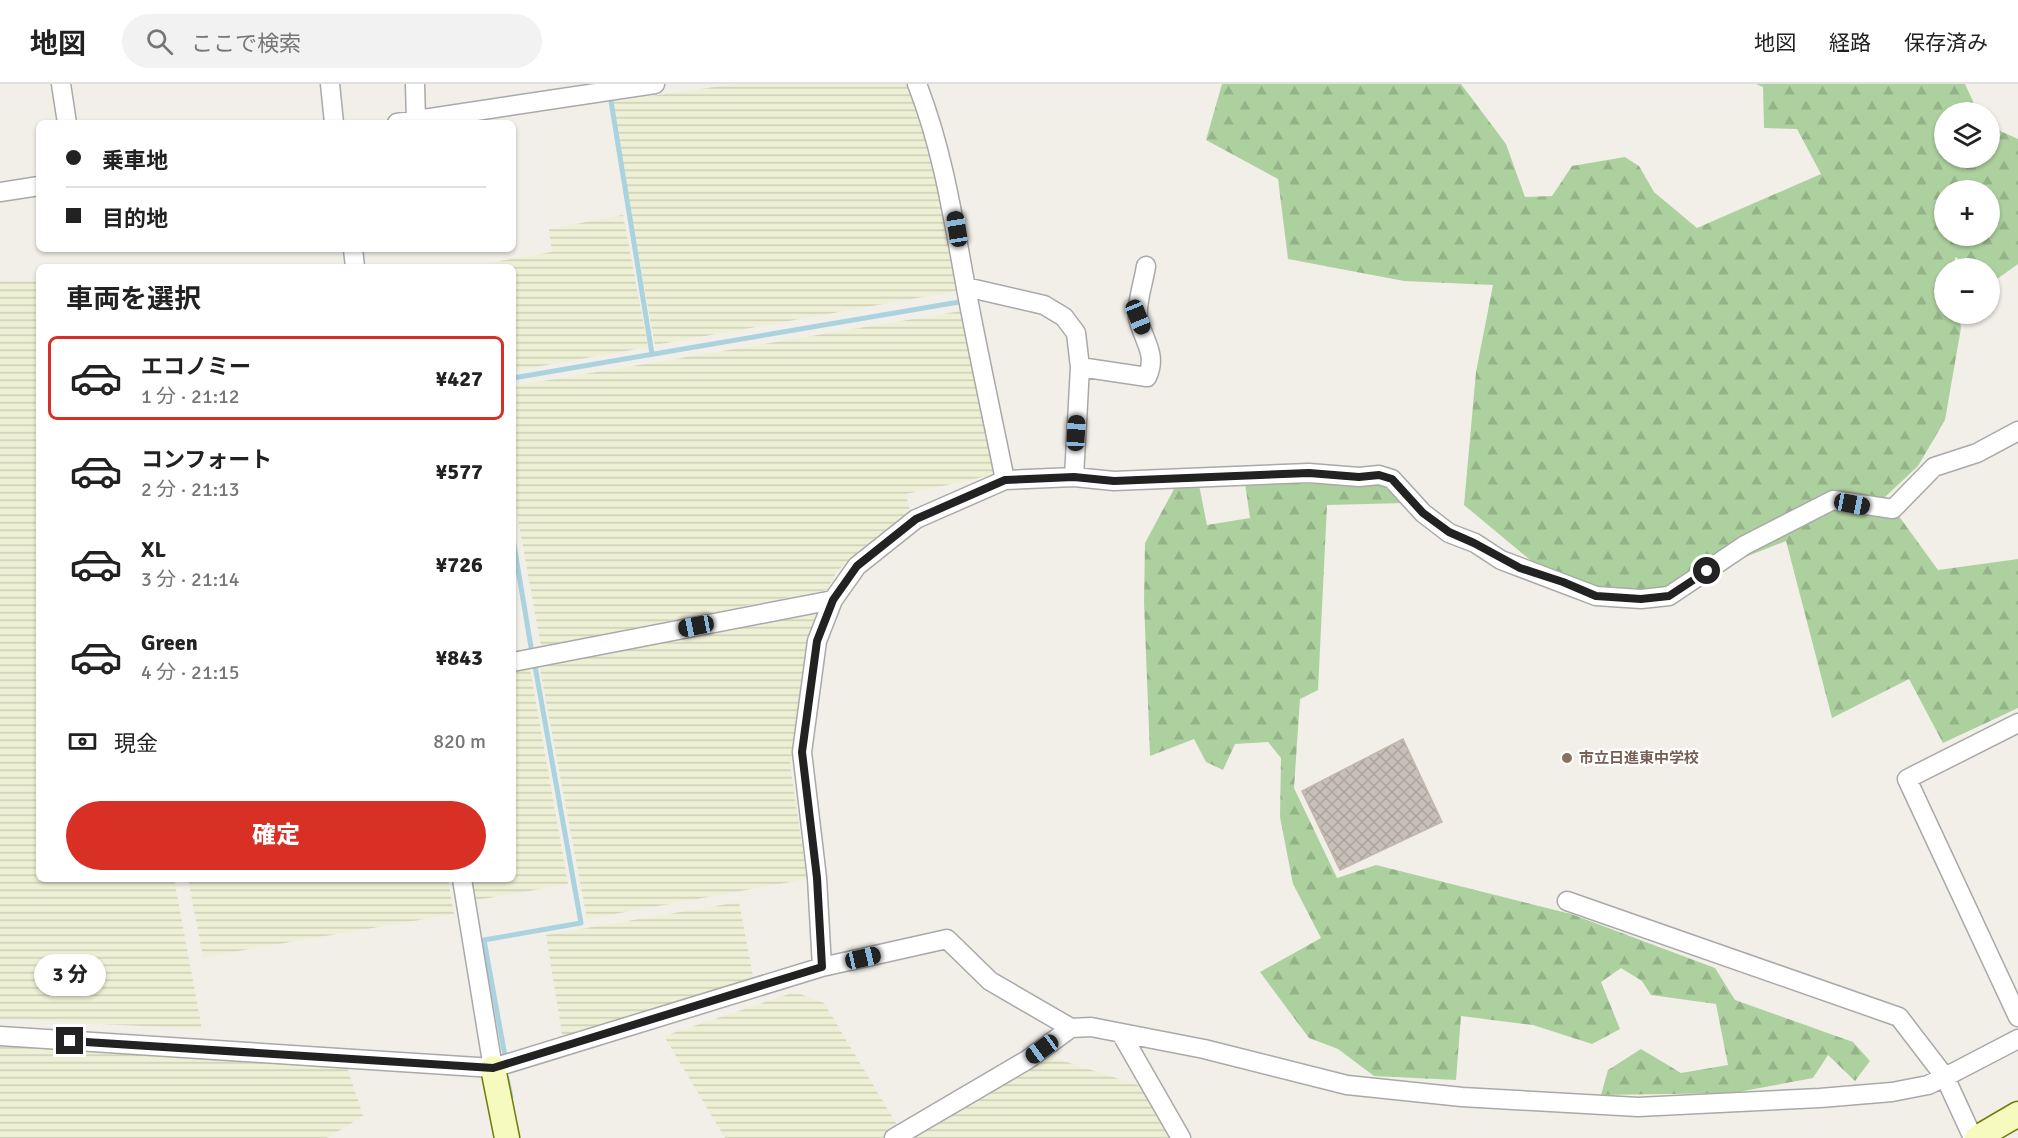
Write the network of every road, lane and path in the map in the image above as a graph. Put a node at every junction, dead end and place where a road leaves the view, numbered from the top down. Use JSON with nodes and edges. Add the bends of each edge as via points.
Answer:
{"nodes":[{"id":1,"x":61,"y":84,"type":"edge"},
{"id":2,"x":330,"y":84,"type":"edge"},
{"id":3,"x":415,"y":84,"type":"edge"},
{"id":4,"x":655,"y":84,"type":"edge"},
{"id":5,"x":917,"y":84,"type":"edge"},
{"id":6,"x":67,"y":120,"type":"edge"},
{"id":7,"x":334,"y":120,"type":"edge"},
{"id":8,"x":417,"y":120,"type":"joint"},
{"id":9,"x":36,"y":186,"type":"edge"},
{"id":10,"x":0,"y":192,"type":"edge"},
{"id":11,"x":1146,"y":266,"type":"dead end"},
{"id":12,"x":966,"y":287,"type":"junction"},
{"id":13,"x":1080,"y":367,"type":"junction"},
{"id":14,"x":2018,"y":431,"type":"edge"},
{"id":15,"x":1074,"y":477,"type":"junction"},
{"id":16,"x":1005,"y":480,"type":"junction"},
{"id":17,"x":833,"y":600,"type":"junction"},
{"id":18,"x":516,"y":661,"type":"edge"},
{"id":19,"x":2018,"y":723,"type":"edge"},
{"id":20,"x":462,"y":882,"type":"edge"},
{"id":21,"x":1567,"y":901,"type":"dead end"},
{"id":22,"x":822,"y":967,"type":"junction"},
{"id":23,"x":2018,"y":1017,"type":"edge"},
{"id":24,"x":1071,"y":1028,"type":"junction"},
{"id":25,"x":1122,"y":1035,"type":"junction"},
{"id":26,"x":0,"y":1036,"type":"edge"},
{"id":27,"x":2018,"y":1039,"type":"edge"},
{"id":28,"x":493,"y":1068,"type":"junction"},
{"id":29,"x":1945,"y":1077,"type":"junction"},
{"id":30,"x":2018,"y":1114,"type":"edge"},
{"id":31,"x":507,"y":1138,"type":"edge"},
{"id":32,"x":894,"y":1138,"type":"edge"},
{"id":33,"x":1181,"y":1138,"type":"edge"},
{"id":34,"x":1975,"y":1138,"type":"edge"}],
"edges":[{"from":1,"to":6,"type":"street"},
{"from":2,"to":7,"type":"street"},
{"from":3,"to":8,"type":"street"},
{"from":4,"to":8,"type":"street"},
{"from":5,"to":12,"type":"street","via":[[942,157]]},
{"from":9,"to":10,"type":"street"},
{"from":11,"to":13,"type":"street","via":[[1138,317],[1150,346],[1152,367],[1147,377]]},
{"from":12,"to":13,"type":"street","via":[[1044,305],[1064,317],[1076,333]]},
{"from":12,"to":16,"type":"street"},
{"from":13,"to":15,"type":"street"},
{"from":14,"to":15,"type":"street","via":[[1977,453],[1934,467],[1893,509],[1833,500],[1745,545],[1669,596],[1641,599],[1596,596],[1501,560],[1449,532],[1423,513],[1392,479],[1379,475],[1309,473],[1114,481]]},
{"from":15,"to":16,"type":"street"},
{"from":16,"to":17,"type":"street","via":[[916,519],[857,566]]},
{"from":17,"to":18,"type":"street"},
{"from":17,"to":22,"type":"street","via":[[817,641],[802,752],[817,878]]},
{"from":19,"to":23,"type":"street","via":[[1906,779]]},
{"from":20,"to":28,"type":"street"},
{"from":21,"to":29,"type":"street","via":[[1899,1017]]},
{"from":22,"to":24,"type":"street","via":[[947,939],[990,981]]},
{"from":22,"to":28,"type":"street"},
{"from":24,"to":25,"type":"street","via":[[1091,1027]]},
{"from":24,"to":32,"type":"street","via":[[1027,1060]]},
{"from":25,"to":29,"type":"street","via":[[1204,1049],[1347,1085],[1567,1105],[1638,1107],[1820,1098],[1892,1092]]},
{"from":25,"to":33,"type":"street"},
{"from":26,"to":28,"type":"street"},
{"from":27,"to":29,"type":"street"},
{"from":28,"to":31,"type":"street"},
{"from":29,"to":34,"type":"street"},
{"from":30,"to":34,"type":"street"}]}
